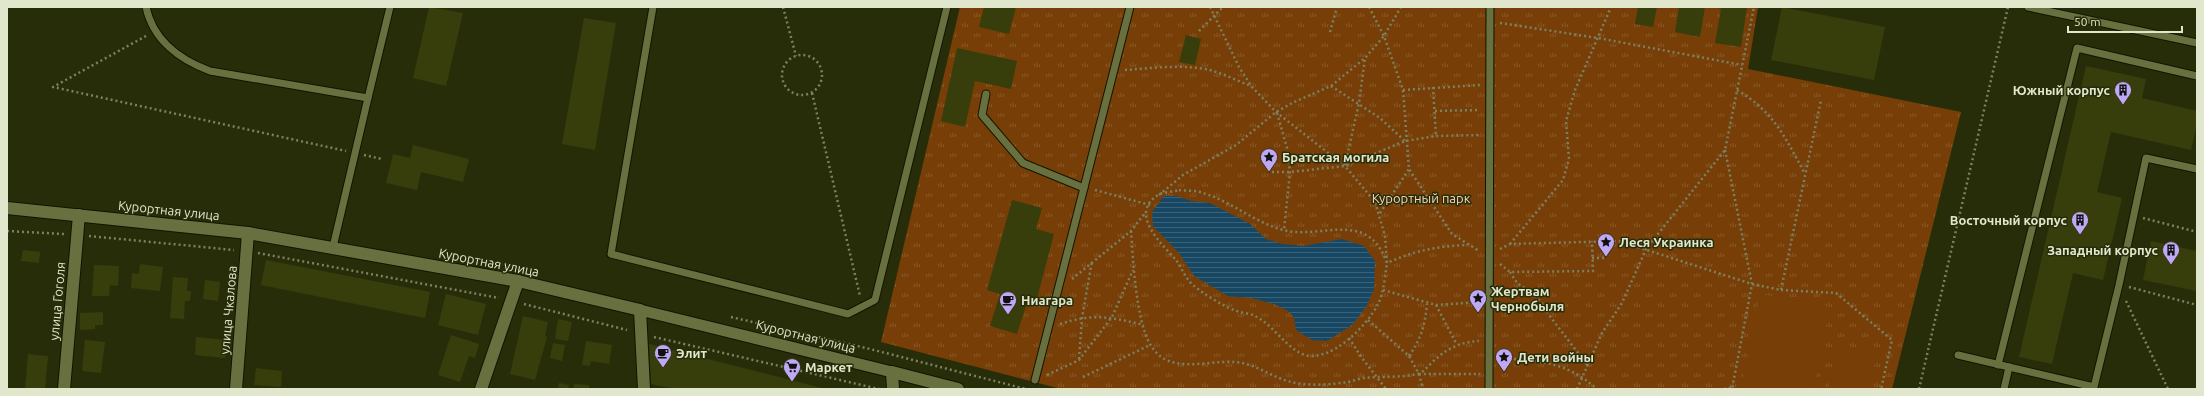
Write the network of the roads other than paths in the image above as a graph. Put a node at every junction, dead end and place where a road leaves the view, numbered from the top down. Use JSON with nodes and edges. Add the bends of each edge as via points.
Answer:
{"nodes":[{"id":1,"x":146,"y":7,"type":"edge"},
{"id":2,"x":390,"y":7,"type":"edge"},
{"id":3,"x":654,"y":7,"type":"edge"},
{"id":4,"x":947,"y":7,"type":"edge"},
{"id":5,"x":1130,"y":7,"type":"edge"},
{"id":6,"x":1490,"y":7,"type":"edge"},
{"id":7,"x":2028,"y":7,"type":"edge"},
{"id":8,"x":2197,"y":43,"type":"edge"},
{"id":9,"x":2197,"y":76,"type":"edge"},
{"id":10,"x":986,"y":94,"type":"dead end"},
{"id":11,"x":368,"y":98,"type":"junction"},
{"id":12,"x":2197,"y":169,"type":"edge"},
{"id":13,"x":1084,"y":188,"type":"junction"},
{"id":14,"x":7,"y":208,"type":"edge"},
{"id":15,"x":79,"y":215,"type":"junction"},
{"id":16,"x":248,"y":232,"type":"junction"},
{"id":17,"x":333,"y":247,"type":"junction"},
{"id":18,"x":518,"y":281,"type":"junction"},
{"id":19,"x":640,"y":310,"type":"junction"},
{"id":20,"x":1958,"y":355,"type":"dead end"},
{"id":21,"x":1998,"y":365,"type":"junction"},
{"id":22,"x":2009,"y":367,"type":"junction"},
{"id":23,"x":892,"y":372,"type":"junction"},
{"id":24,"x":1035,"y":380,"type":"road end"},
{"id":25,"x":64,"y":389,"type":"edge"},
{"id":26,"x":236,"y":389,"type":"edge"},
{"id":27,"x":481,"y":389,"type":"edge"},
{"id":28,"x":644,"y":389,"type":"edge"},
{"id":29,"x":893,"y":389,"type":"edge"},
{"id":30,"x":958,"y":389,"type":"edge"},
{"id":31,"x":1489,"y":389,"type":"edge"},
{"id":32,"x":2004,"y":389,"type":"edge"}],
"edges":[{"from":1,"to":11,"type":"lane","via":[[155,31],[169,48],[188,63],[210,71]]},
{"from":2,"to":11,"type":"lane"},
{"from":3,"to":4,"type":"lane","via":[[611,254],[848,314],[875,300]]},
{"from":5,"to":13,"type":"lane"},
{"from":6,"to":31,"type":"lane"},
{"from":7,"to":8,"type":"lane"},
{"from":9,"to":21,"type":"lane","via":[[2077,48]]},
{"from":10,"to":13,"type":"lane","via":[[982,114],[1023,163]]},
{"from":11,"to":17,"type":"lane"},
{"from":12,"to":22,"type":"lane","via":[[2146,158],[2094,387]]},
{"from":13,"to":24,"type":"lane"},
{"from":14,"to":15,"type":"street","name":"Курортная улица"},
{"from":15,"to":16,"type":"street","name":"Курортная улица"},
{"from":15,"to":25,"type":"street","name":"улица Гоголя"},
{"from":16,"to":17,"type":"street","name":"Курортная улица"},
{"from":16,"to":26,"type":"street","name":"улица Чкалова"},
{"from":17,"to":18,"type":"street","name":"Курортная улица"},
{"from":18,"to":19,"type":"street","name":"Курортная улица"},
{"from":18,"to":27,"type":"street"},
{"from":19,"to":23,"type":"street","name":"Курортная улица"},
{"from":19,"to":28,"type":"street"},
{"from":20,"to":21,"type":"lane"},
{"from":21,"to":22,"type":"lane"},
{"from":22,"to":32,"type":"lane"},
{"from":23,"to":29,"type":"street"},
{"from":23,"to":30,"type":"street","name":"Курортная улица"}]}
